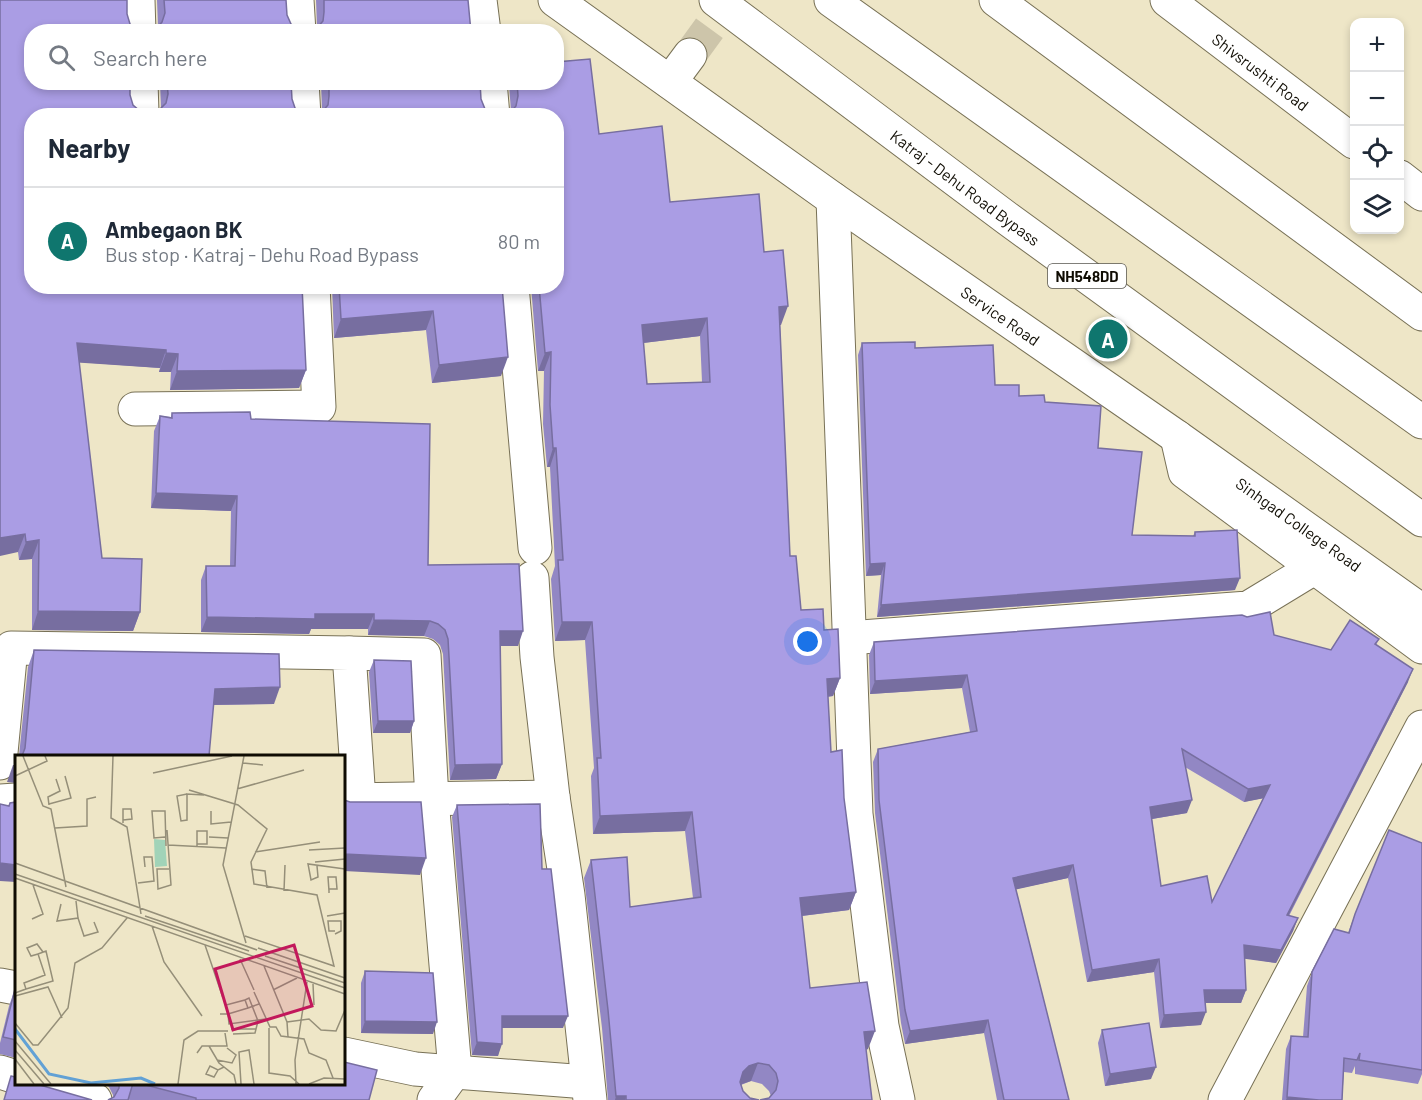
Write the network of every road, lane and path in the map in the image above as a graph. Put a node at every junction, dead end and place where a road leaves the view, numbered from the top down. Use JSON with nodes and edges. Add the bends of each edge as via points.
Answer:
{"nodes":[{"id":1,"x":138,"y":0,"type":"edge"},
{"id":2,"x":297,"y":0,"type":"edge"},
{"id":3,"x":480,"y":0,"type":"edge"},
{"id":4,"x":555,"y":0,"type":"edge"},
{"id":5,"x":716,"y":0,"type":"edge"},
{"id":6,"x":831,"y":0,"type":"edge"},
{"id":7,"x":996,"y":0,"type":"edge"},
{"id":8,"x":1167,"y":0,"type":"edge"},
{"id":9,"x":140,"y":24,"type":"edge"},
{"id":10,"x":298,"y":24,"type":"edge"},
{"id":11,"x":483,"y":24,"type":"edge"},
{"id":12,"x":690,"y":55,"type":"tunnel mouth"},
{"id":13,"x":670,"y":82,"type":"junction"},
{"id":14,"x":302,"y":90,"type":"edge"},
{"id":15,"x":491,"y":90,"type":"edge"},
{"id":16,"x":304,"y":108,"type":"edge"},
{"id":17,"x":492,"y":108,"type":"edge"},
{"id":18,"x":1350,"y":139,"type":"edge"},
{"id":19,"x":1404,"y":180,"type":"edge"},
{"id":20,"x":1422,"y":194,"type":"edge"},
{"id":21,"x":833,"y":199,"type":"junction"},
{"id":22,"x":313,"y":294,"type":"edge"},
{"id":23,"x":513,"y":294,"type":"edge"},
{"id":24,"x":1422,"y":314,"type":"edge"},
{"id":25,"x":135,"y":410,"type":"dead end"},
{"id":26,"x":1422,"y":422,"type":"edge"},
{"id":27,"x":1177,"y":437,"type":"junction"},
{"id":28,"x":1422,"y":520,"type":"edge"},
{"id":29,"x":1314,"y":568,"type":"junction"},
{"id":30,"x":1422,"y":611,"type":"edge"},
{"id":31,"x":848,"y":638,"type":"junction"},
{"id":32,"x":1422,"y":647,"type":"edge"},
{"id":33,"x":349,"y":653,"type":"junction"},
{"id":34,"x":1422,"y":727,"type":"edge"},
{"id":35,"x":0,"y":763,"type":"edge"},
{"id":36,"x":553,"y":797,"type":"junction"},
{"id":37,"x":432,"y":799,"type":"junction"},
{"id":38,"x":351,"y":800,"type":"edge"},
{"id":39,"x":0,"y":985,"type":"edge"},
{"id":40,"x":15,"y":988,"type":"edge"},
{"id":41,"x":345,"y":1054,"type":"edge"},
{"id":42,"x":455,"y":1071,"type":"junction"},
{"id":43,"x":0,"y":1072,"type":"edge"},
{"id":44,"x":15,"y":1077,"type":"edge"},
{"id":45,"x":46,"y":1085,"type":"edge"},
{"id":46,"x":589,"y":1091,"type":"edge"},
{"id":47,"x":95,"y":1100,"type":"edge"},
{"id":48,"x":434,"y":1100,"type":"edge"},
{"id":49,"x":898,"y":1100,"type":"edge"},
{"id":50,"x":1225,"y":1100,"type":"edge"}],
"edges":[{"from":1,"to":9,"type":"main road"},
{"from":2,"to":10,"type":"main road"},
{"from":3,"to":11,"type":"main road"},
{"from":4,"to":13,"type":"main road","name":"Service Road"},
{"from":5,"to":28,"type":"main road","name":"Katraj - Dehu Road Bypass","number":"NH548DD","via":[[1008,219]]},
{"from":6,"to":26,"type":"main road"},
{"from":7,"to":24,"type":"main road"},
{"from":8,"to":18,"type":"main road","name":"Shivsrushti Road"},
{"from":12,"to":13,"type":"main road"},
{"from":13,"to":21,"type":"main road","name":"Service Road"},
{"from":14,"to":16,"type":"main road"},
{"from":15,"to":17,"type":"main road"},
{"from":19,"to":20,"type":"main road"},
{"from":21,"to":27,"type":"main road","name":"Service Road"},
{"from":21,"to":31,"type":"main road"},
{"from":22,"to":25,"type":"main road","via":[[320,407]]},
{"from":23,"to":36,"type":"main road","via":[[537,657]]},
{"from":27,"to":29,"type":"main road","via":[[1185,472]]},
{"from":27,"to":30,"type":"main road","name":"Sinhgad College Road"},
{"from":29,"to":31,"type":"main road","via":[[1248,608]]},
{"from":29,"to":32,"type":"main road"},
{"from":31,"to":49,"type":"main road","via":[[856,814],[882,1026]]},
{"from":33,"to":35,"type":"main road","via":[[11,648]]},
{"from":33,"to":37,"type":"main road","via":[[424,655]]},
{"from":33,"to":38,"type":"main road"},
{"from":34,"to":50,"type":"main road"},
{"from":36,"to":37,"type":"main road"},
{"from":36,"to":46,"type":"main road"},
{"from":37,"to":38,"type":"main road"},
{"from":37,"to":42,"type":"main road"},
{"from":39,"to":40,"type":"main road"},
{"from":41,"to":42,"type":"main road","via":[[415,1069]]},
{"from":42,"to":46,"type":"main road"},
{"from":42,"to":48,"type":"main road"},
{"from":43,"to":44,"type":"main road"},
{"from":45,"to":47,"type":"main road"}]}
